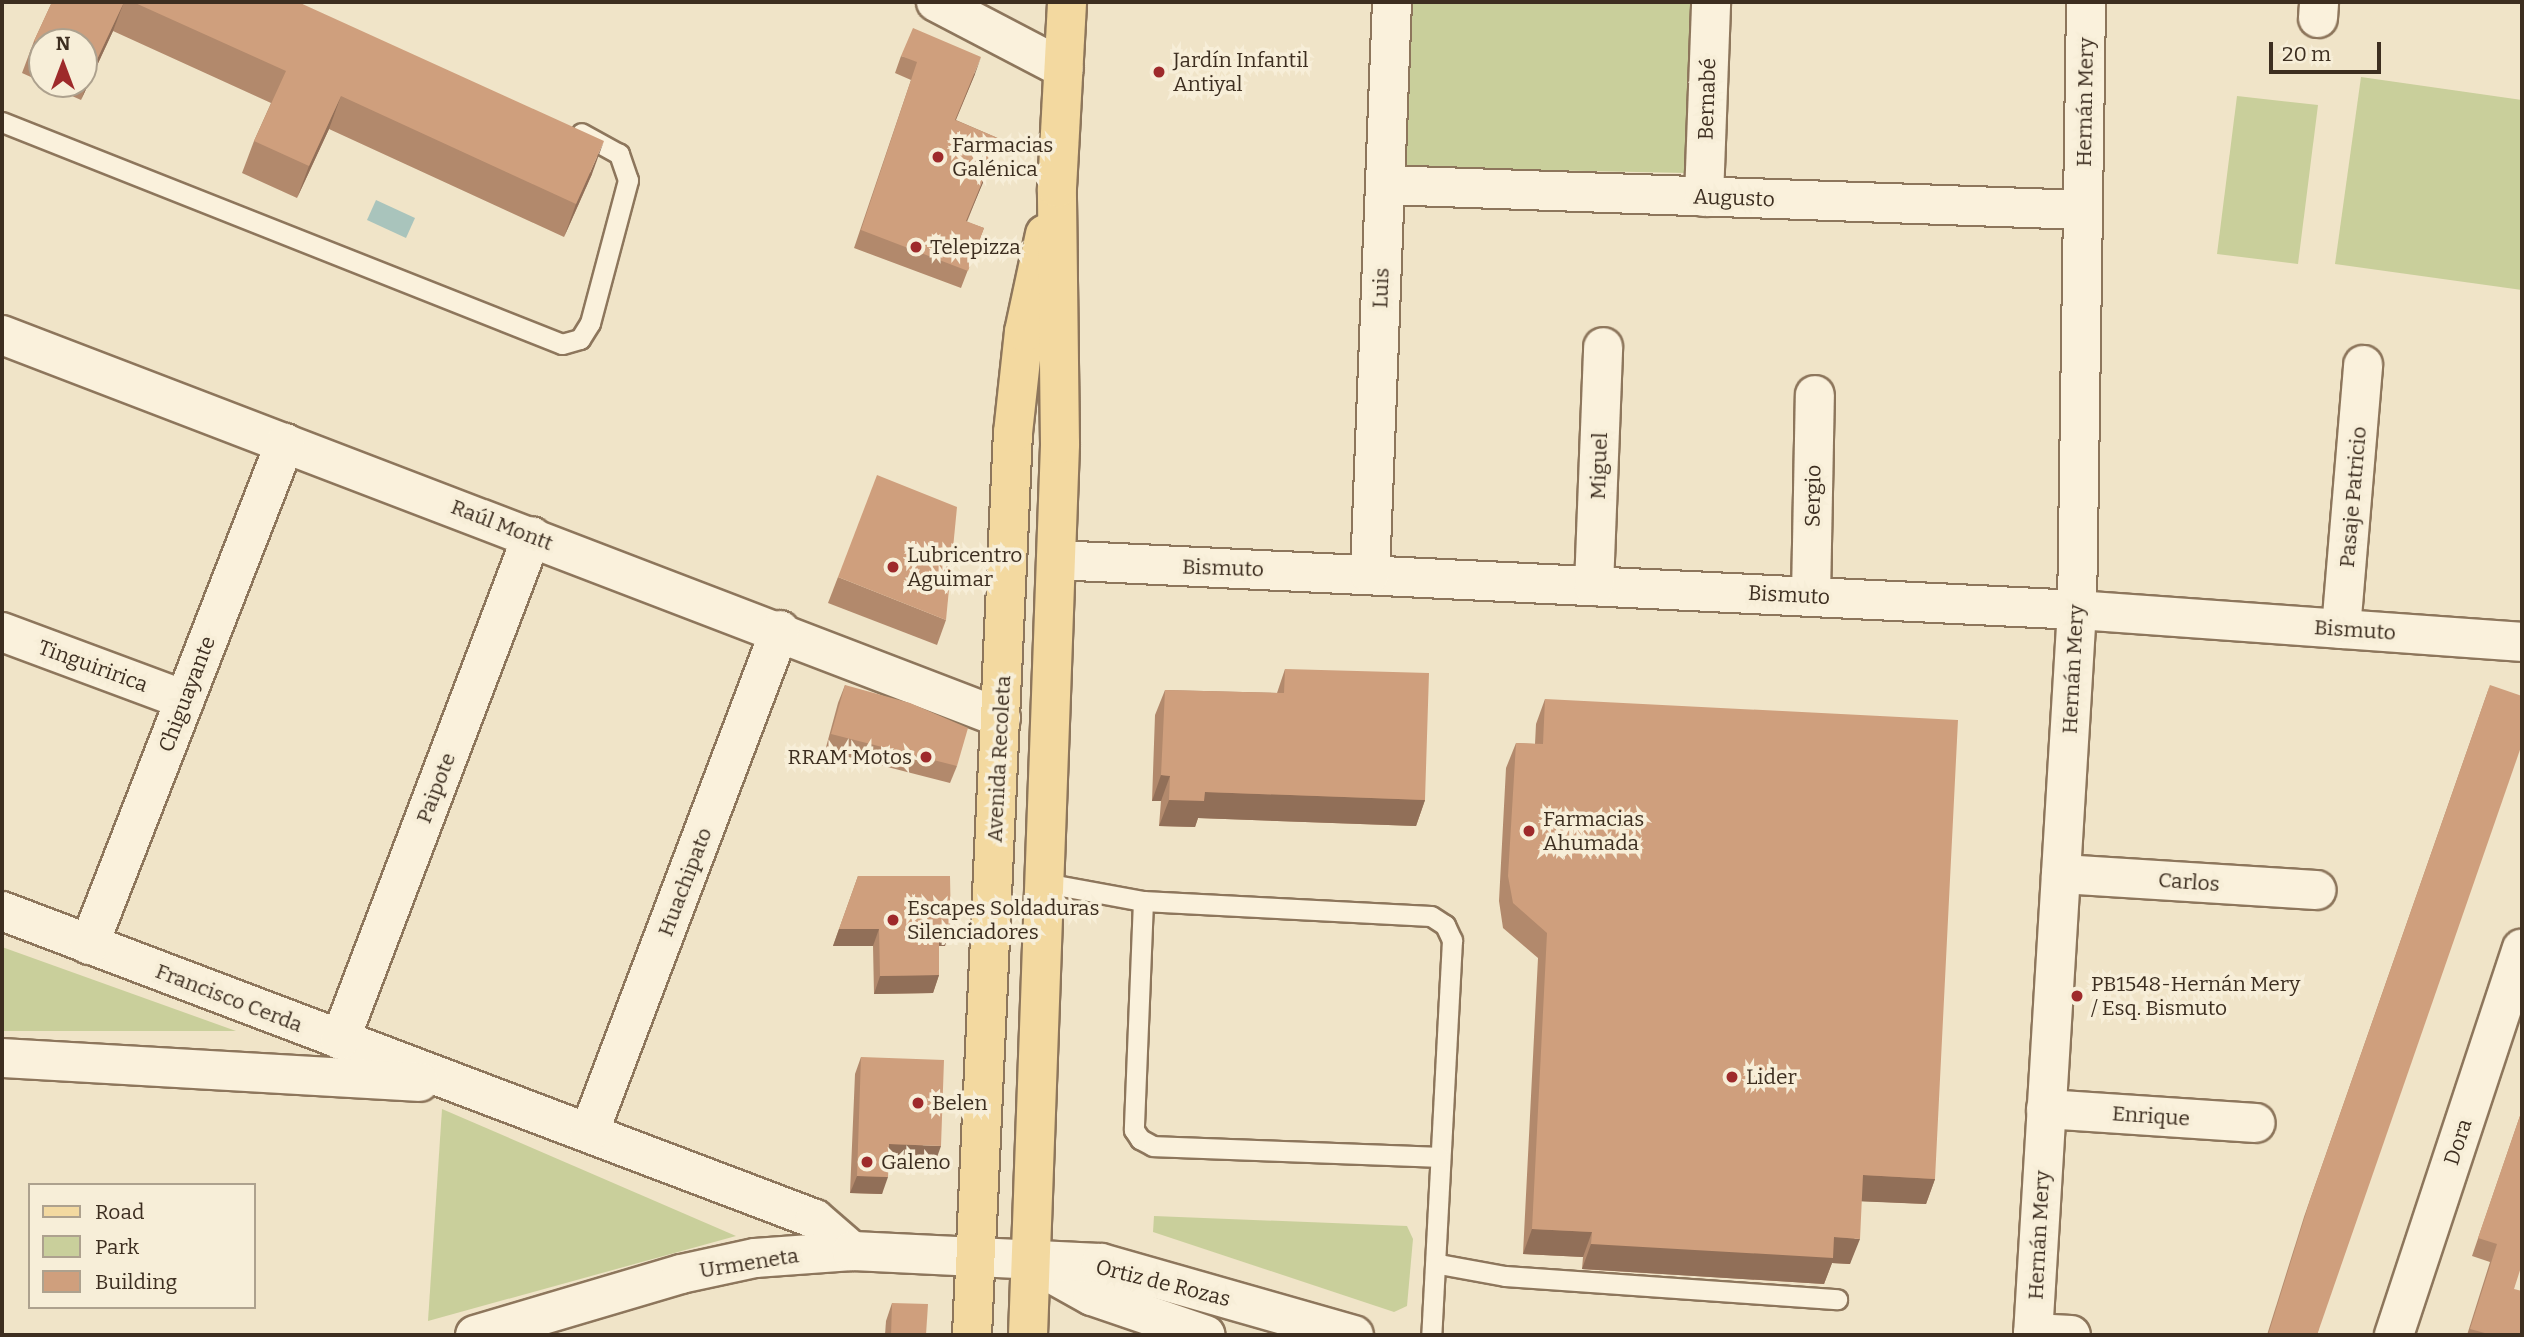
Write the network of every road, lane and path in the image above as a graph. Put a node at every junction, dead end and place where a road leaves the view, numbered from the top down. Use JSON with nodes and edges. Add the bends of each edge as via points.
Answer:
{"nodes":[{"id":1,"x":936,"y":2,"type":"edge"},
{"id":2,"x":1067,"y":2,"type":"edge"},
{"id":3,"x":1392,"y":2,"type":"edge"},
{"id":4,"x":1711,"y":2,"type":"edge"},
{"id":5,"x":2086,"y":2,"type":"edge"},
{"id":6,"x":1064,"y":69,"type":"junction"},
{"id":7,"x":2,"y":122,"type":"edge"},
{"id":8,"x":569,"y":127,"type":"edge"},
{"id":9,"x":1385,"y":185,"type":"junction"},
{"id":10,"x":1057,"y":188,"type":"junction"},
{"id":11,"x":1703,"y":197,"type":"junction"},
{"id":12,"x":2083,"y":210,"type":"junction"},
{"id":13,"x":2,"y":335,"type":"edge"},
{"id":14,"x":1603,"y":346,"type":"dead end"},
{"id":15,"x":2363,"y":365,"type":"dead end"},
{"id":16,"x":1815,"y":395,"type":"dead end"},
{"id":17,"x":285,"y":443,"type":"junction"},
{"id":18,"x":532,"y":536,"type":"junction"},
{"id":19,"x":1056,"y":560,"type":"junction"},
{"id":20,"x":1370,"y":574,"type":"junction"},
{"id":21,"x":1594,"y":586,"type":"junction"},
{"id":22,"x":1811,"y":596,"type":"junction"},
{"id":23,"x":2077,"y":610,"type":"junction"},
{"id":24,"x":2341,"y":629,"type":"junction"},
{"id":25,"x":780,"y":630,"type":"junction"},
{"id":26,"x":2,"y":632,"type":"edge"},
{"id":27,"x":2522,"y":642,"type":"edge"},
{"id":28,"x":185,"y":700,"type":"junction"},
{"id":29,"x":1001,"y":718,"type":"junction"},
{"id":30,"x":2061,"y":874,"type":"junction"},
{"id":31,"x":1045,"y":883,"type":"junction"},
{"id":32,"x":2316,"y":890,"type":"dead end"},
{"id":33,"x":1143,"y":901,"type":"junction"},
{"id":34,"x":2,"y":911,"type":"edge"},
{"id":35,"x":89,"y":945,"type":"junction"},
{"id":36,"x":2522,"y":949,"type":"edge"},
{"id":37,"x":2511,"y":1022,"type":"edge"},
{"id":38,"x":340,"y":1040,"type":"junction"},
{"id":39,"x":2,"y":1058,"type":"edge"},
{"id":40,"x":456,"y":1084,"type":"junction"},
{"id":41,"x":2046,"y":1109,"type":"junction"},
{"id":42,"x":2256,"y":1122,"type":"dead end"},
{"id":43,"x":589,"y":1133,"type":"junction"},
{"id":44,"x":1439,"y":1157,"type":"junction"},
{"id":45,"x":852,"y":1251,"type":"junction"},
{"id":46,"x":974,"y":1258,"type":"junction"},
{"id":47,"x":1031,"y":1262,"type":"junction"},
{"id":48,"x":1439,"y":1264,"type":"junction"},
{"id":49,"x":1837,"y":1299,"type":"dead end"},
{"id":50,"x":557,"y":1321,"type":"edge"},
{"id":51,"x":2033,"y":1334,"type":"edge"},
{"id":52,"x":475,"y":1335,"type":"edge"},
{"id":53,"x":972,"y":1335,"type":"edge"},
{"id":54,"x":1028,"y":1335,"type":"edge"},
{"id":55,"x":1206,"y":1335,"type":"edge"},
{"id":56,"x":1354,"y":1335,"type":"edge"},
{"id":57,"x":1431,"y":1335,"type":"edge"},
{"id":58,"x":2070,"y":1335,"type":"edge"},
{"id":59,"x":2394,"y":1335,"type":"edge"}],
"edges":[{"from":1,"to":6,"type":"street"},
{"from":2,"to":6,"type":"main road","name":"Avenida Recoleta"},
{"from":3,"to":9,"type":"street","name":"Luis"},
{"from":4,"to":11,"type":"street","name":"Bernabé"},
{"from":5,"to":12,"type":"street","name":"Hernán Mery"},
{"from":6,"to":10,"type":"main road","name":"Avenida Recoleta"},
{"from":7,"to":8,"type":"lane","via":[[562,344],[580,339],[590,323],[628,180],[619,154]]},
{"from":9,"to":11,"type":"street","name":"Augusto"},
{"from":9,"to":20,"type":"street","name":"Luis"},
{"from":10,"to":19,"type":"main road","name":"Avenida Recoleta"},
{"from":10,"to":29,"type":"main road","name":"Avenida Recoleta","via":[[1033,280],[1018,382]]},
{"from":11,"to":12,"type":"street","name":"Augusto"},
{"from":12,"to":23,"type":"street","name":"Hernán Mery"},
{"from":13,"to":17,"type":"street","name":"Raúl Montt"},
{"from":14,"to":21,"type":"street","name":"Miguel"},
{"from":15,"to":24,"type":"street","name":"Pasaje Patricio"},
{"from":16,"to":22,"type":"street","name":"Sergio"},
{"from":17,"to":18,"type":"street","name":"Raúl Montt"},
{"from":17,"to":28,"type":"street","name":"Chiguayante"},
{"from":18,"to":25,"type":"street","name":"Raúl Montt"},
{"from":18,"to":38,"type":"street","name":"Paipote"},
{"from":19,"to":20,"type":"street","name":"Bismuto"},
{"from":19,"to":31,"type":"main road","name":"Avenida Recoleta"},
{"from":20,"to":21,"type":"street","name":"Bismuto"},
{"from":21,"to":22,"type":"street","name":"Bismuto"},
{"from":22,"to":23,"type":"street","name":"Bismuto"},
{"from":23,"to":24,"type":"street","name":"Bismuto"},
{"from":23,"to":30,"type":"street","name":"Hernán Mery"},
{"from":24,"to":27,"type":"street","name":"Bismuto"},
{"from":25,"to":29,"type":"street","name":"Raúl Montt"},
{"from":25,"to":43,"type":"street","name":"Huachipato"},
{"from":26,"to":28,"type":"street","name":"Tinguiririca"},
{"from":28,"to":35,"type":"street","name":"Chiguayante"},
{"from":29,"to":46,"type":"main road","name":"Avenida Recoleta"},
{"from":30,"to":32,"type":"street","name":"Carlos"},
{"from":30,"to":41,"type":"street","name":"Hernán Mery"},
{"from":31,"to":33,"type":"lane"},
{"from":31,"to":47,"type":"main road","name":"Avenida Recoleta"},
{"from":33,"to":44,"type":"lane","via":[[1432,916],[1445,925],[1452,940]]},
{"from":33,"to":44,"type":"lane","via":[[1134,1130],[1140,1139],[1153,1146]]},
{"from":34,"to":35,"type":"street","name":"Francisco Cerda"},
{"from":35,"to":38,"type":"street","name":"Francisco Cerda"},
{"from":36,"to":37,"type":"street","name":"Dora"},
{"from":37,"to":59,"type":"street","name":"Dora"},
{"from":38,"to":40,"type":"street","name":"Francisco Cerda"},
{"from":39,"to":40,"type":"street","name":"Francisco Cerda"},
{"from":40,"to":43,"type":"street","name":"Francisco Cerda"},
{"from":41,"to":42,"type":"street","name":"Enrique"},
{"from":41,"to":51,"type":"street","name":"Hernán Mery"},
{"from":43,"to":45,"type":"street","name":"Francisco Cerda","via":[[815,1219]]},
{"from":44,"to":48,"type":"lane"},
{"from":45,"to":46,"type":"street","name":"Urmeneta"},
{"from":45,"to":50,"type":"street","name":"Urmeneta","via":[[755,1258]]},
{"from":46,"to":47,"type":"street","name":"Urmeneta"},
{"from":46,"to":53,"type":"main road","name":"Avenida Recoleta"},
{"from":47,"to":54,"type":"main road","name":"Avenida Recoleta"},
{"from":47,"to":55,"type":"street","name":"Ortiz de Rozas","via":[[1092,1296]]},
{"from":47,"to":56,"type":"street","name":"Ortiz de Rozas","via":[[1101,1263]]},
{"from":48,"to":49,"type":"lane","via":[[1505,1276]]},
{"from":48,"to":57,"type":"lane"},
{"from":50,"to":52,"type":"street","name":"Urmeneta"},
{"from":51,"to":58,"type":"street"}]}
